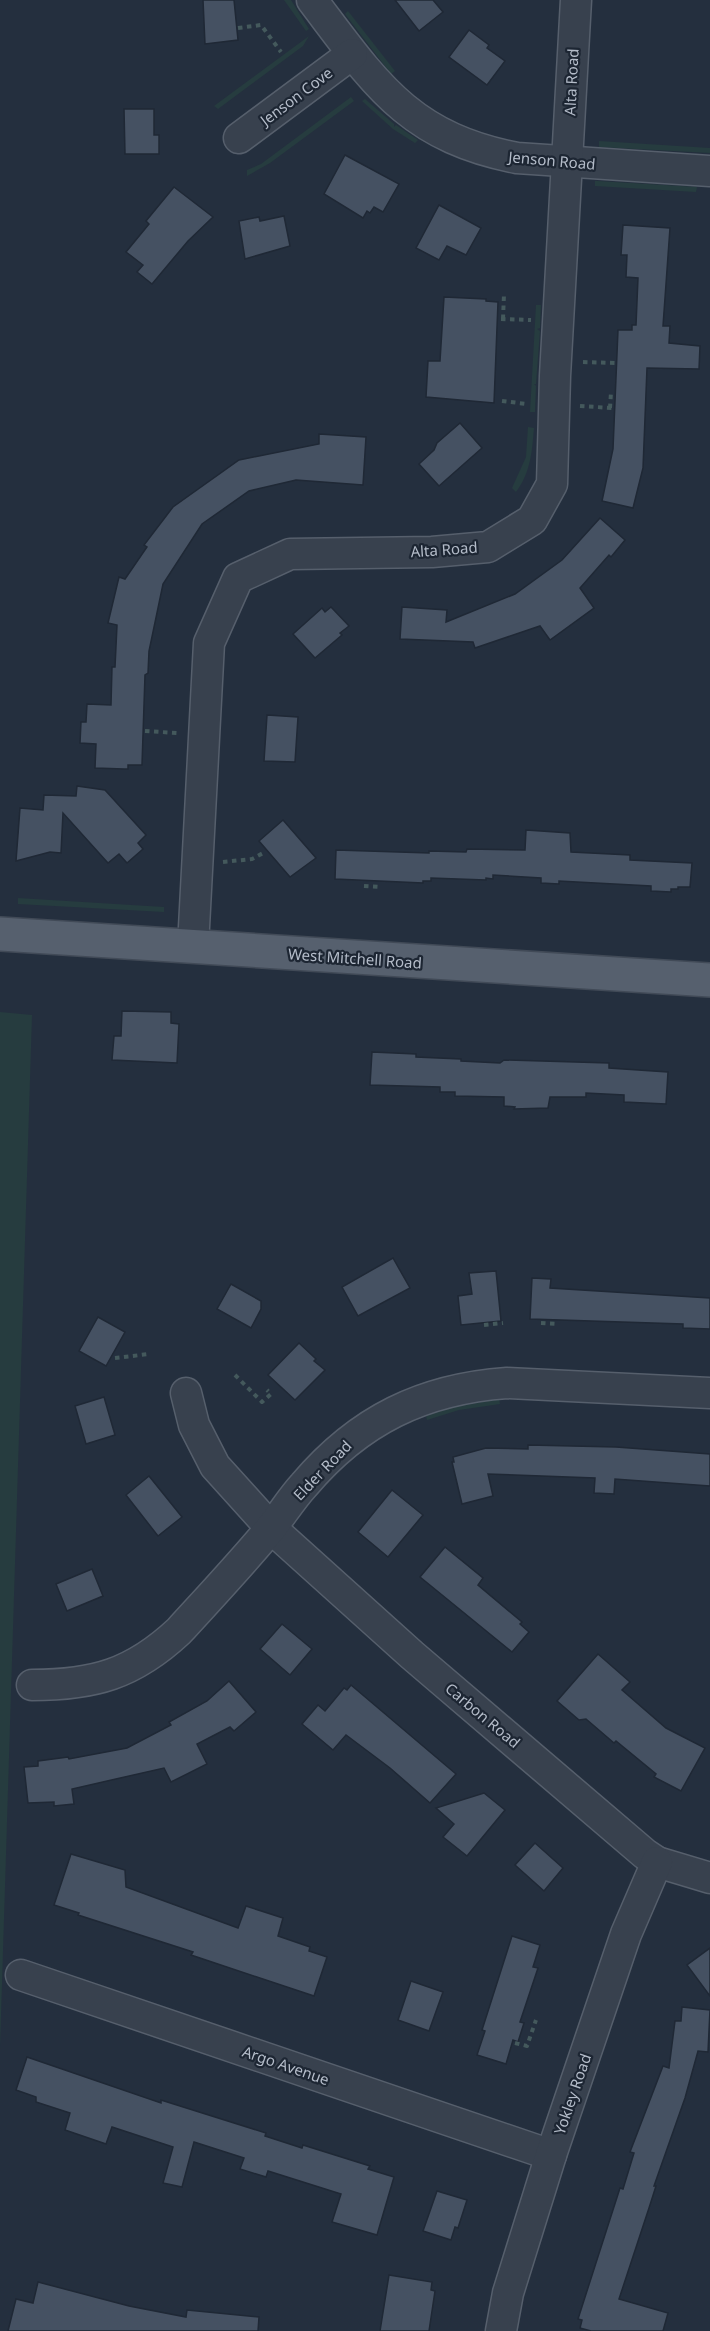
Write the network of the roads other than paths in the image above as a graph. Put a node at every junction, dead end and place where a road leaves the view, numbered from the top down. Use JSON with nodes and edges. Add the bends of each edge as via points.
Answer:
{"nodes":[{"id":1,"x":312,"y":0,"type":"edge"},
{"id":2,"x":576,"y":0,"type":"edge"},
{"id":3,"x":352,"y":54,"type":"junction"},
{"id":4,"x":239,"y":138,"type":"dead end"},
{"id":5,"x":567,"y":162,"type":"junction"},
{"id":6,"x":710,"y":171,"type":"edge"},
{"id":7,"x":0,"y":934,"type":"edge"},
{"id":8,"x":194,"y":946,"type":"junction"},
{"id":9,"x":710,"y":980,"type":"edge"},
{"id":10,"x":710,"y":1393,"type":"edge"},
{"id":11,"x":186,"y":1394,"type":"dead end"},
{"id":12,"x":271,"y":1528,"type":"junction"},
{"id":13,"x":32,"y":1685,"type":"dead end"},
{"id":14,"x":657,"y":1862,"type":"junction"},
{"id":15,"x":710,"y":1878,"type":"edge"},
{"id":16,"x":21,"y":1975,"type":"dead end"},
{"id":17,"x":551,"y":2155,"type":"junction"},
{"id":18,"x":501,"y":2331,"type":"edge"}],
"edges":[{"from":1,"to":3,"type":"street","name":"Jenson Road"},
{"from":2,"to":5,"type":"street","name":"Alta Road"},
{"from":3,"to":4,"type":"street","name":"Jenson Cove"},
{"from":3,"to":5,"type":"street","name":"Jenson Road","via":[[385,93],[448,137],[494,154]]},
{"from":5,"to":6,"type":"street","name":"Jenson Road"},
{"from":5,"to":8,"type":"street","name":"Alta Road","via":[[552,484],[532,520],[488,546],[432,552],[290,554],[238,578],[209,643]]},
{"from":7,"to":8,"type":"main road","name":"West Mitchell Road"},
{"from":8,"to":9,"type":"main road","name":"West Mitchell Road"},
{"from":10,"to":12,"type":"street","name":"Elder Road","via":[[507,1383],[477,1386],[414,1402],[357,1434],[337,1451]]},
{"from":11,"to":12,"type":"street","name":"Carbon Road","via":[[194,1425],[215,1466]]},
{"from":12,"to":13,"type":"street","name":"Elder Road","via":[[179,1631],[146,1658],[108,1677]]},
{"from":12,"to":14,"type":"street","name":"Carbon Road","via":[[404,1648]]},
{"from":14,"to":15,"type":"street","name":"Carbon Road"},
{"from":14,"to":17,"type":"street","name":"Yokley Road","via":[[627,1934]]},
{"from":16,"to":17,"type":"street","name":"Argo Avenue"},
{"from":17,"to":18,"type":"street","name":"Yokley Road","via":[[508,2293]]}]}
